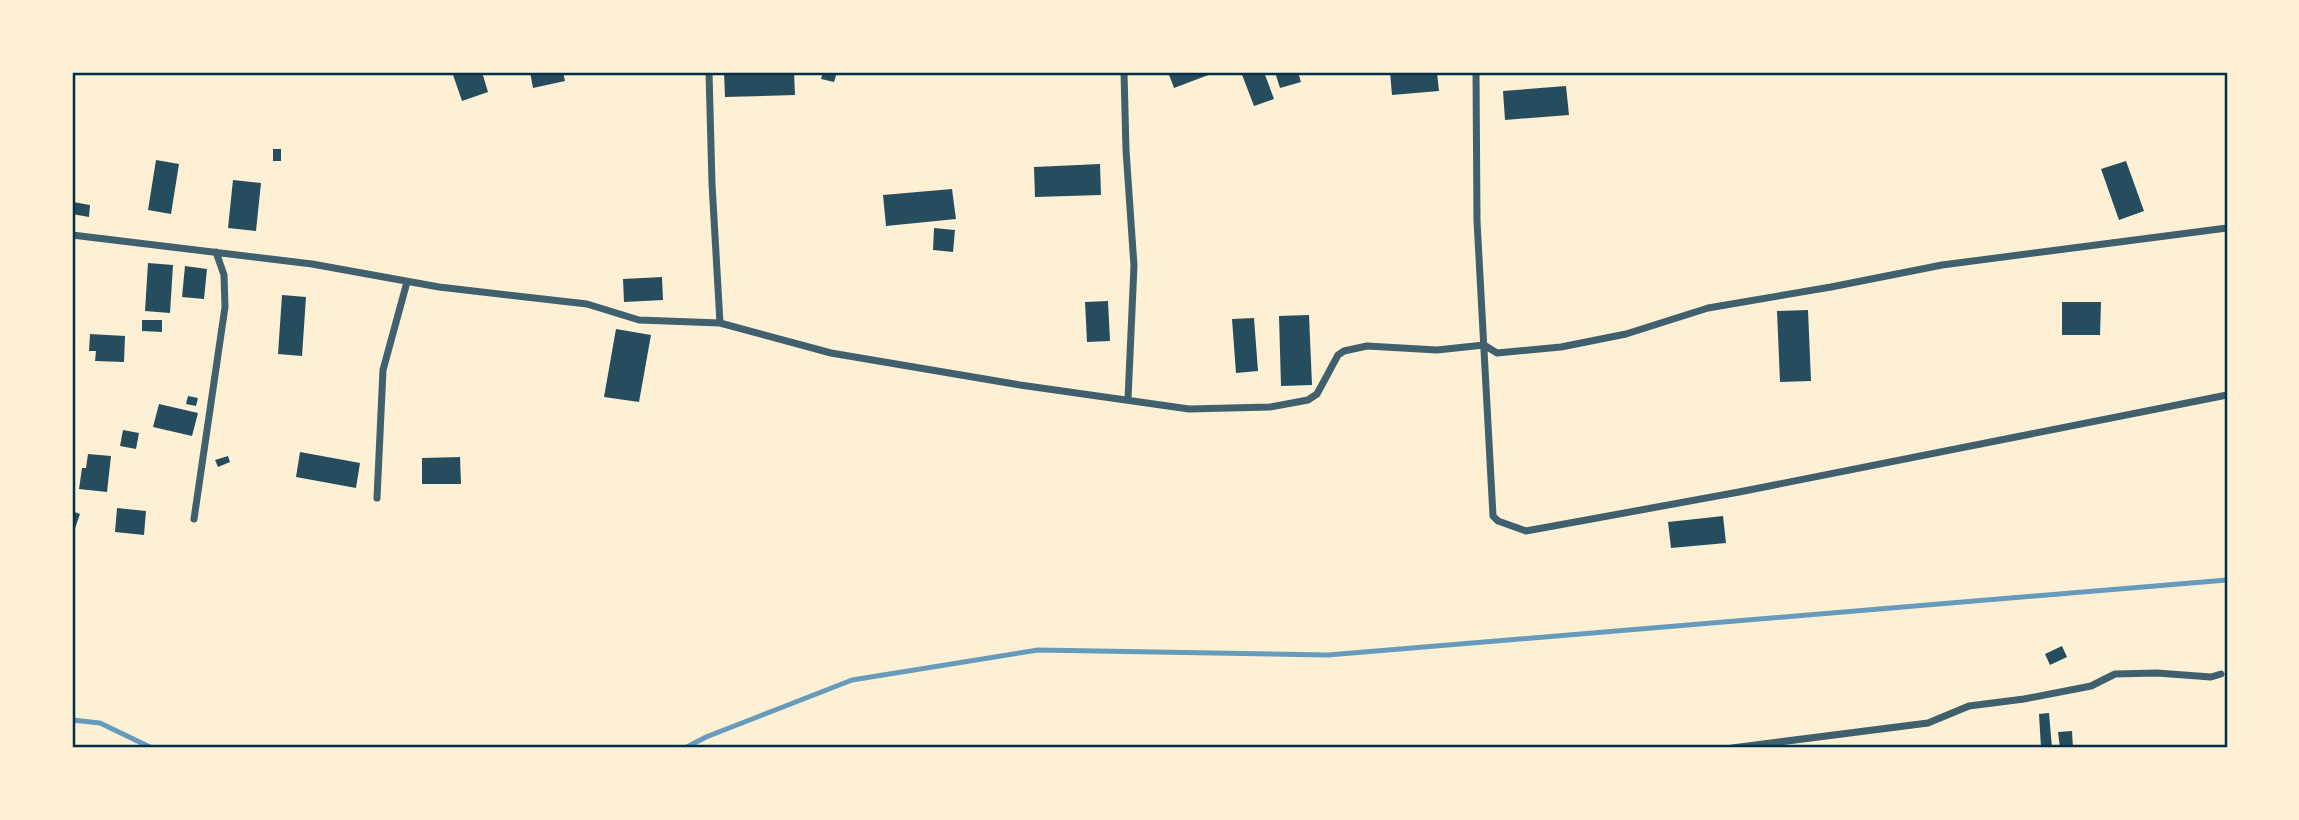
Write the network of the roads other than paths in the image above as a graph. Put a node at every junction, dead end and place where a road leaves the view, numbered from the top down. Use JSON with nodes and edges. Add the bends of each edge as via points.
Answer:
{"nodes":[{"id":1,"x":709,"y":72,"type":"edge"},
{"id":2,"x":1124,"y":72,"type":"edge"},
{"id":3,"x":1476,"y":72,"type":"edge"},
{"id":4,"x":2227,"y":228,"type":"edge"},
{"id":5,"x":72,"y":234,"type":"edge"},
{"id":6,"x":216,"y":252,"type":"junction"},
{"id":7,"x":407,"y":282,"type":"junction"},
{"id":8,"x":720,"y":323,"type":"junction"},
{"id":9,"x":1484,"y":345,"type":"junction"},
{"id":10,"x":2227,"y":395,"type":"edge"},
{"id":11,"x":1128,"y":399,"type":"junction"},
{"id":12,"x":377,"y":498,"type":"dead end"},
{"id":13,"x":194,"y":519,"type":"dead end"},
{"id":14,"x":2221,"y":674,"type":"dead end"},
{"id":15,"x":1732,"y":748,"type":"edge"}],
"edges":[{"from":1,"to":8,"type":"street"},
{"from":2,"to":11,"type":"street","via":[[1134,266]]},
{"from":3,"to":9,"type":"street"},
{"from":4,"to":9,"type":"street","via":[[1942,265],[1708,308],[1626,334],[1561,347],[1497,353]]},
{"from":5,"to":6,"type":"street"},
{"from":6,"to":7,"type":"street"},
{"from":6,"to":13,"type":"street","via":[[224,275],[225,307]]},
{"from":7,"to":8,"type":"street","via":[[587,304],[639,320]]},
{"from":7,"to":12,"type":"street","via":[[383,370]]},
{"from":8,"to":11,"type":"street","via":[[831,353]]},
{"from":9,"to":10,"type":"street","via":[[1493,516],[1526,531]]},
{"from":9,"to":11,"type":"street","via":[[1437,350],[1367,346],[1344,351],[1317,394],[1286,404],[1189,409]]},
{"from":14,"to":15,"type":"street","via":[[2115,674],[2091,686],[1969,706],[1928,723]]}]}
